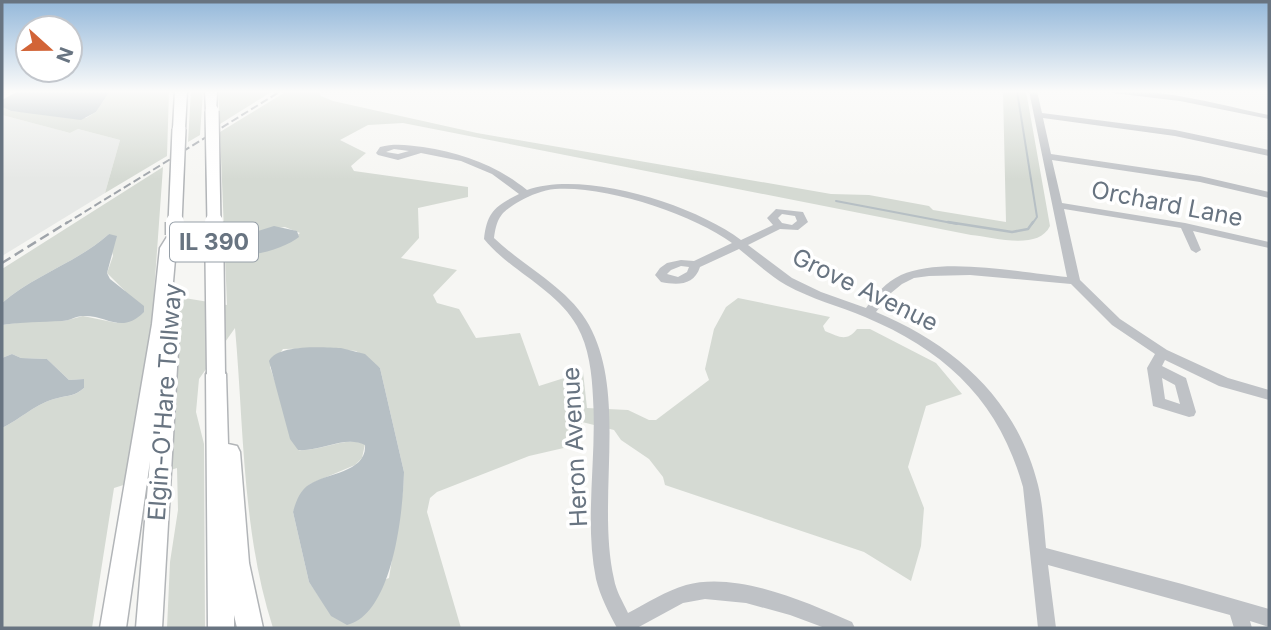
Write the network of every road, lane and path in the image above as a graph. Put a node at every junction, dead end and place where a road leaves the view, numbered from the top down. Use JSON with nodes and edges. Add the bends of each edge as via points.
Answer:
{"nodes":[{"id":1,"x":179,"y":120,"type":"edge"},
{"id":2,"x":212,"y":120,"type":"edge"},
{"id":3,"x":1039,"y":120,"type":"edge"},
{"id":4,"x":1079,"y":120,"type":"edge"},
{"id":5,"x":418,"y":151,"type":"dead end"},
{"id":6,"x":1269,"y":153,"type":"edge"},
{"id":7,"x":1047,"y":156,"type":"junction"},
{"id":8,"x":525,"y":194,"type":"junction"},
{"id":9,"x":1269,"y":195,"type":"edge"},
{"id":10,"x":1057,"y":205,"type":"junction"},
{"id":11,"x":779,"y":226,"type":"dead end"},
{"id":12,"x":1185,"y":226,"type":"junction"},
{"id":13,"x":740,"y":245,"type":"junction"},
{"id":14,"x":1269,"y":245,"type":"edge"},
{"id":15,"x":1196,"y":250,"type":"dead end"},
{"id":16,"x":695,"y":265,"type":"dead end"},
{"id":17,"x":1074,"y":281,"type":"junction"},
{"id":18,"x":869,"y":314,"type":"junction"},
{"id":19,"x":1162,"y":353,"type":"junction"},
{"id":20,"x":1154,"y":368,"type":"dead end"},
{"id":21,"x":1269,"y":394,"type":"edge"},
{"id":22,"x":218,"y":405,"type":"junction"},
{"id":23,"x":148,"y":477,"type":"junction"},
{"id":24,"x":1038,"y":554,"type":"junction"},
{"id":25,"x":1236,"y":607,"type":"junction"},
{"id":26,"x":1269,"y":618,"type":"edge"},
{"id":27,"x":813,"y":622,"type":"edge"},
{"id":28,"x":626,"y":627,"type":"edge"},
{"id":29,"x":113,"y":628,"type":"edge"},
{"id":30,"x":149,"y":628,"type":"edge"},
{"id":31,"x":221,"y":628,"type":"edge"},
{"id":32,"x":250,"y":628,"type":"edge"},
{"id":33,"x":846,"y":628,"type":"edge"},
{"id":34,"x":1047,"y":628,"type":"edge"},
{"id":35,"x":1243,"y":628,"type":"edge"}],
"edges":[{"from":1,"to":23,"type":"highway","number":"IL 390","bridge":true,"via":[[175,235],[168,248]]},
{"from":2,"to":22,"type":"highway","name":"Elgin-O'Hare Tollway","number":"IL 390","bridge":true},
{"from":3,"to":7,"type":"street"},
{"from":4,"to":6,"type":"street","via":[[1175,133]]},
{"from":5,"to":8,"type":"street","via":[[482,163]]},
{"from":7,"to":9,"type":"street","via":[[1200,179]]},
{"from":7,"to":10,"type":"street"},
{"from":8,"to":13,"type":"street","name":"Grove Avenue","via":[[561,186],[594,190],[708,222]]},
{"from":8,"to":28,"type":"street","name":"Heron Avenue","via":[[494,216],[489,239],[557,297],[583,326],[595,358],[600,388],[600,507],[606,579]]},
{"from":10,"to":12,"type":"street","name":"Orchard Lane"},
{"from":10,"to":17,"type":"street"},
{"from":11,"to":13,"type":"street"},
{"from":12,"to":14,"type":"street","name":"Orchard Lane"},
{"from":12,"to":15,"type":"street"},
{"from":13,"to":16,"type":"street"},
{"from":13,"to":18,"type":"street","name":"Grove Avenue","via":[[789,281]]},
{"from":17,"to":18,"type":"street","via":[[952,271],[910,275],[882,292]]},
{"from":17,"to":19,"type":"street","via":[[1116,322]]},
{"from":18,"to":24,"type":"street","name":"Grove Avenue","via":[[929,345],[989,398],[1026,467]]},
{"from":19,"to":20,"type":"street"},
{"from":19,"to":21,"type":"street","via":[[1224,382]]},
{"from":22,"to":31,"type":"highway","name":"Elgin-O'Hare Tollway","number":"IL 390"},
{"from":22,"to":32,"type":"highway","via":[[227,421],[237,558]]},
{"from":23,"to":29,"type":"highway"},
{"from":23,"to":30,"type":"highway","name":"Elgin-O'Hare Tollway"},
{"from":24,"to":25,"type":"street"},
{"from":24,"to":34,"type":"street","name":"Grove Avenue"},
{"from":25,"to":26,"type":"street"},
{"from":25,"to":35,"type":"street"},
{"from":27,"to":28,"type":"street","via":[[736,591],[689,593]]},
{"from":27,"to":33,"type":"street"}]}
